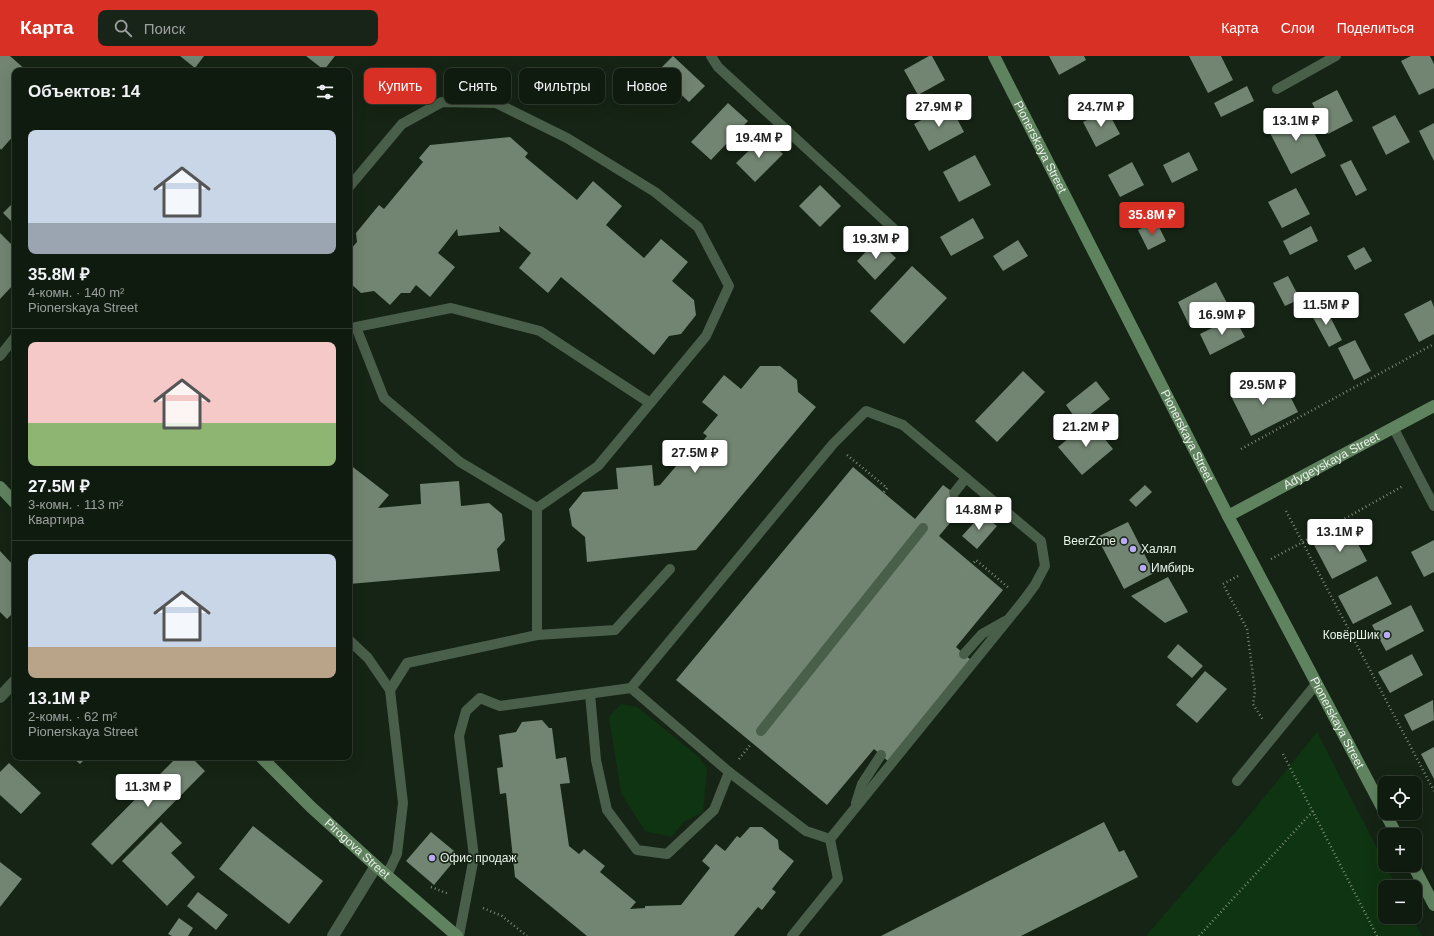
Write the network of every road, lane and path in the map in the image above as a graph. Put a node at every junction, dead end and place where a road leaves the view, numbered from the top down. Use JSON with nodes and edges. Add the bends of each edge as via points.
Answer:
{"nodes":[{"id":1,"x":711,"y":56,"type":"edge"},
{"id":2,"x":994,"y":56,"type":"edge"},
{"id":3,"x":1336,"y":56,"type":"edge"},
{"id":4,"x":1277,"y":89,"type":"dead end"},
{"id":5,"x":352,"y":183,"type":"edge"},
{"id":6,"x":894,"y":229,"type":"dead end"},
{"id":7,"x":353,"y":324,"type":"edge"},
{"id":8,"x":12,"y":341,"type":"edge"},
{"id":9,"x":1434,"y":344,"type":"edge"},
{"id":10,"x":0,"y":356,"type":"edge"},
{"id":11,"x":650,"y":403,"type":"junction"},
{"id":12,"x":1434,"y":406,"type":"edge"},
{"id":13,"x":1394,"y":427,"type":"junction"},
{"id":14,"x":833,"y":444,"type":"junction"},
{"id":15,"x":1241,"y":448,"type":"dead end"},
{"id":16,"x":1419,"y":477,"type":"junction"},
{"id":17,"x":966,"y":478,"type":"junction"},
{"id":18,"x":0,"y":487,"type":"edge"},
{"id":19,"x":954,"y":493,"type":"dead end"},
{"id":20,"x":12,"y":500,"type":"edge"},
{"id":21,"x":1434,"y":506,"type":"edge"},
{"id":22,"x":872,"y":507,"type":"dead end"},
{"id":23,"x":537,"y":508,"type":"junction"},
{"id":24,"x":1286,"y":511,"type":"dead end"},
{"id":25,"x":1228,"y":516,"type":"junction"},
{"id":26,"x":923,"y":528,"type":"dead end"},
{"id":27,"x":1303,"y":542,"type":"junction"},
{"id":28,"x":1256,"y":567,"type":"junction"},
{"id":29,"x":670,"y":569,"type":"dead end"},
{"id":30,"x":956,"y":584,"type":"dead end"},
{"id":31,"x":1024,"y":600,"type":"junction"},
{"id":32,"x":1010,"y":618,"type":"junction"},
{"id":33,"x":537,"y":635,"type":"junction"},
{"id":34,"x":352,"y":643,"type":"edge"},
{"id":35,"x":964,"y":654,"type":"dead end"},
{"id":36,"x":1316,"y":683,"type":"junction"},
{"id":37,"x":12,"y":684,"type":"edge"},
{"id":38,"x":631,"y":688,"type":"junction"},
{"id":39,"x":390,"y":690,"type":"junction"},
{"id":40,"x":590,"y":694,"type":"junction"},
{"id":41,"x":0,"y":698,"type":"edge"},
{"id":42,"x":761,"y":731,"type":"joint"},
{"id":43,"x":1274,"y":736,"type":"junction"},
{"id":44,"x":881,"y":755,"type":"dead end"},
{"id":45,"x":264,"y":760,"type":"edge"},
{"id":46,"x":729,"y":772,"type":"junction"},
{"id":47,"x":1237,"y":781,"type":"dead end"},
{"id":48,"x":1434,"y":791,"type":"edge"},
{"id":49,"x":1378,"y":800,"type":"edge"},
{"id":50,"x":855,"y":809,"type":"junction"},
{"id":51,"x":1313,"y":811,"type":"junction"},
{"id":52,"x":830,"y":839,"type":"junction"},
{"id":53,"x":376,"y":866,"type":"junction"},
{"id":54,"x":1417,"y":872,"type":"edge"},
{"id":55,"x":387,"y":875,"type":"junction"},
{"id":56,"x":1434,"y":905,"type":"edge"},
{"id":57,"x":333,"y":936,"type":"edge"},
{"id":58,"x":458,"y":936,"type":"edge"},
{"id":59,"x":792,"y":936,"type":"edge"},
{"id":60,"x":1199,"y":936,"type":"edge"},
{"id":61,"x":1377,"y":936,"type":"edge"}],
"edges":[{"from":1,"to":6,"type":"lane","via":[[718,67]]},
{"from":2,"to":25,"type":"main road","name":"Pionerskaya Street"},
{"from":3,"to":4,"type":"lane"},
{"from":5,"to":11,"type":"lane","via":[[402,124],[442,102],[496,103],[567,138],[655,192],[698,228],[730,286],[706,336]]},
{"from":7,"to":11,"type":"lane","via":[[451,308],[540,331]]},
{"from":7,"to":23,"type":"lane","via":[[384,398],[460,462]]},
{"from":8,"to":10,"type":"lane"},
{"from":9,"to":15,"type":"path"},
{"from":11,"to":23,"type":"lane","via":[[598,466]]},
{"from":12,"to":13,"type":"main road","name":"Adygeyskaya Street"},
{"from":13,"to":16,"type":"lane"},
{"from":13,"to":25,"type":"main road","name":"Adygeyskaya Street"},
{"from":14,"to":17,"type":"lane","via":[[866,411],[903,425]]},
{"from":14,"to":22,"type":"path","via":[[887,488]]},
{"from":14,"to":38,"type":"lane"},
{"from":16,"to":21,"type":"lane"},
{"from":16,"to":27,"type":"path"},
{"from":17,"to":19,"type":"lane"},
{"from":17,"to":31,"type":"lane","via":[[1041,541],[1045,566]]},
{"from":18,"to":20,"type":"main road"},
{"from":23,"to":33,"type":"lane"},
{"from":24,"to":27,"type":"path"},
{"from":25,"to":28,"type":"main road","name":"Pionerskaya Street"},
{"from":26,"to":42,"type":"lane"},
{"from":27,"to":28,"type":"path"},
{"from":27,"to":48,"type":"path"},
{"from":28,"to":36,"type":"main road","name":"Pionerskaya Street"},
{"from":28,"to":43,"type":"path","via":[[1223,584],[1247,629],[1255,691],[1253,704]]},
{"from":29,"to":33,"type":"lane","via":[[615,630]]},
{"from":30,"to":31,"type":"path","via":[[976,560]]},
{"from":31,"to":32,"type":"lane"},
{"from":32,"to":35,"type":"lane","via":[[982,634]]},
{"from":32,"to":50,"type":"lane"},
{"from":33,"to":39,"type":"lane","via":[[407,663]]},
{"from":34,"to":39,"type":"lane","via":[[368,658]]},
{"from":36,"to":43,"type":"lane"},
{"from":36,"to":49,"type":"main road","name":"Pionerskaya Street"},
{"from":37,"to":41,"type":"street"},
{"from":38,"to":40,"type":"lane"},
{"from":38,"to":46,"type":"lane"},
{"from":39,"to":55,"type":"lane","via":[[403,803],[397,854]]},
{"from":40,"to":46,"type":"lane","via":[[596,760],[607,810],[637,850],[667,854],[714,810]]},
{"from":40,"to":58,"type":"lane","via":[[500,706],[480,698],[466,711],[459,736],[474,857]]},
{"from":42,"to":46,"type":"path"},
{"from":43,"to":47,"type":"lane"},
{"from":43,"to":51,"type":"path"},
{"from":44,"to":50,"type":"lane","via":[[862,784]]},
{"from":45,"to":53,"type":"main road","name":"Pirogova Street"},
{"from":46,"to":52,"type":"lane","via":[[806,832]]},
{"from":50,"to":52,"type":"lane"},
{"from":51,"to":60,"type":"path"},
{"from":51,"to":61,"type":"path"},
{"from":52,"to":59,"type":"lane","via":[[838,879]]},
{"from":53,"to":55,"type":"main road","name":"Pirogova Street"},
{"from":53,"to":57,"type":"street"},
{"from":54,"to":56,"type":"main road"},
{"from":55,"to":58,"type":"main road","name":"Pirogova Street"}]}
